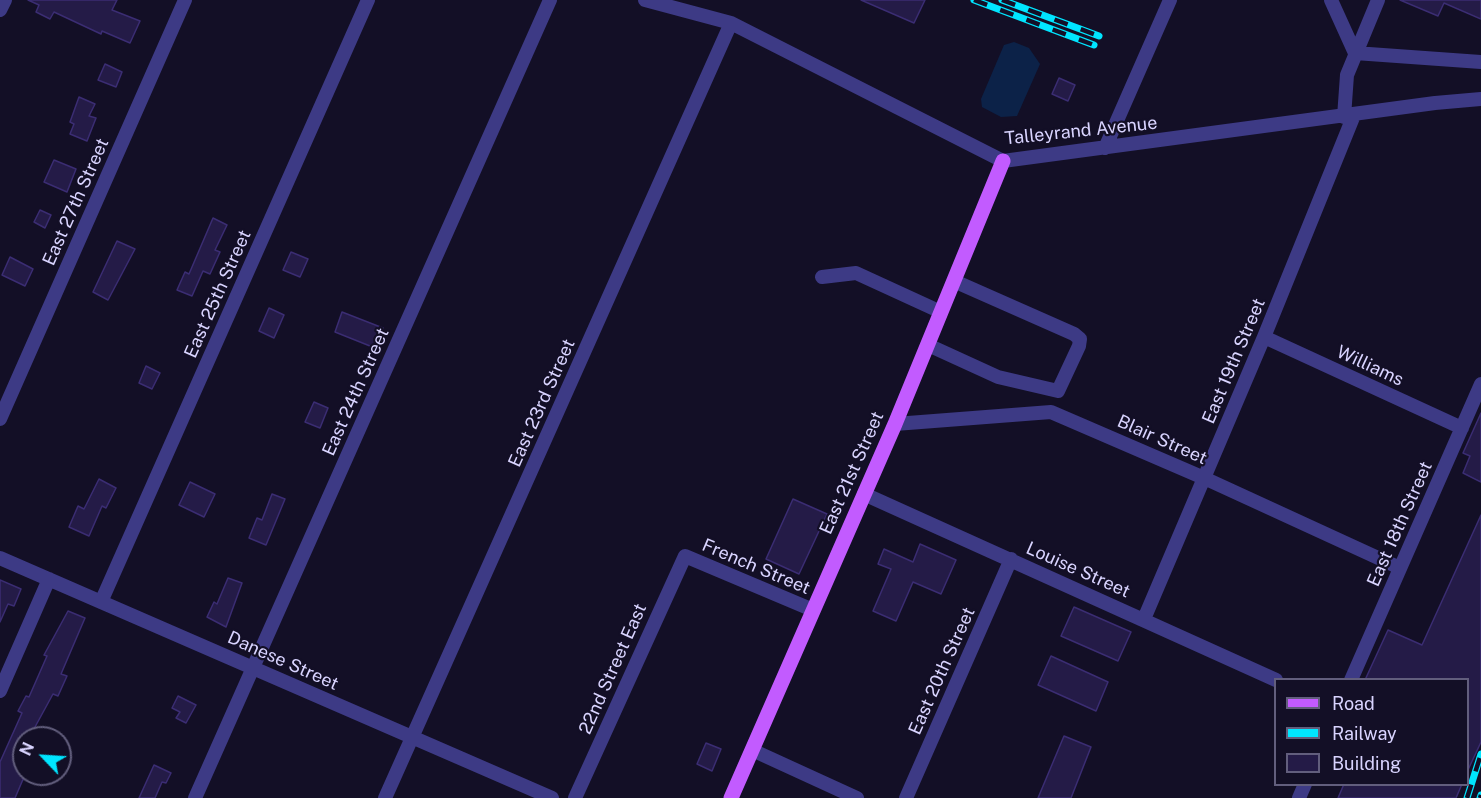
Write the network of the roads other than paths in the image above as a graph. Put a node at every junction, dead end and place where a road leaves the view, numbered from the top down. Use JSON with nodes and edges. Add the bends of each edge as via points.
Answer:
{"nodes":[{"id":1,"x":5,"y":0,"type":"edge"},
{"id":2,"x":185,"y":0,"type":"edge"},
{"id":3,"x":368,"y":0,"type":"edge"},
{"id":4,"x":550,"y":0,"type":"edge"},
{"id":5,"x":645,"y":0,"type":"edge"},
{"id":6,"x":1170,"y":0,"type":"edge"},
{"id":7,"x":1331,"y":0,"type":"edge"},
{"id":8,"x":1378,"y":0,"type":"edge"},
{"id":9,"x":0,"y":10,"type":"edge"},
{"id":10,"x":731,"y":23,"type":"junction"},
{"id":11,"x":1355,"y":53,"type":"junction"},
{"id":12,"x":1481,"y":62,"type":"edge"},
{"id":13,"x":1481,"y":99,"type":"edge"},
{"id":14,"x":1349,"y":116,"type":"junction"},
{"id":15,"x":1105,"y":148,"type":"junction"},
{"id":16,"x":1003,"y":161,"type":"junction"},
{"id":17,"x":822,"y":277,"type":"dead end"},
{"id":18,"x":954,"y":281,"type":"junction"},
{"id":19,"x":941,"y":312,"type":"junction"},
{"id":20,"x":1264,"y":338,"type":"junction"},
{"id":21,"x":928,"y":345,"type":"junction"},
{"id":22,"x":1481,"y":384,"type":"edge"},
{"id":23,"x":0,"y":419,"type":"edge"},
{"id":24,"x":895,"y":424,"type":"junction"},
{"id":25,"x":1462,"y":428,"type":"junction"},
{"id":26,"x":1204,"y":478,"type":"junction"},
{"id":27,"x":864,"y":494,"type":"junction"},
{"id":28,"x":685,"y":556,"type":"joint"},
{"id":29,"x":0,"y":558,"type":"edge"},
{"id":30,"x":1011,"y":559,"type":"junction"},
{"id":31,"x":1400,"y":568,"type":"junction"},
{"id":32,"x":49,"y":579,"type":"junction"},
{"id":33,"x":101,"y":602,"type":"junction"},
{"id":34,"x":813,"y":610,"type":"junction"},
{"id":35,"x":1144,"y":619,"type":"junction"},
{"id":36,"x":254,"y":667,"type":"junction"},
{"id":37,"x":1352,"y":678,"type":"edge"},
{"id":38,"x":1274,"y":679,"type":"edge"},
{"id":39,"x":0,"y":691,"type":"edge"},
{"id":40,"x":413,"y":737,"type":"junction"},
{"id":41,"x":752,"y":750,"type":"junction"},
{"id":42,"x":195,"y":798,"type":"edge"},
{"id":43,"x":385,"y":798,"type":"edge"},
{"id":44,"x":552,"y":798,"type":"edge"},
{"id":45,"x":575,"y":798,"type":"edge"},
{"id":46,"x":731,"y":798,"type":"edge"},
{"id":47,"x":857,"y":798,"type":"edge"},
{"id":48,"x":906,"y":798,"type":"edge"}],
"edges":[{"from":1,"to":9,"type":"street"},
{"from":2,"to":23,"type":"street","name":"East 27th Street"},
{"from":3,"to":33,"type":"street","name":"East 25th Street"},
{"from":4,"to":36,"type":"street","name":"East 24th Street"},
{"from":5,"to":10,"type":"street","name":"Talleyrand Avenue"},
{"from":6,"to":15,"type":"street"},
{"from":7,"to":11,"type":"street"},
{"from":8,"to":11,"type":"street","name":"East 19th Street"},
{"from":10,"to":16,"type":"street","name":"Talleyrand Avenue"},
{"from":10,"to":40,"type":"street","name":"East 23rd Street"},
{"from":11,"to":12,"type":"street"},
{"from":11,"to":14,"type":"street","name":"East 19th Street","via":[[1347,75]]},
{"from":13,"to":14,"type":"street","name":"Talleyrand Avenue"},
{"from":14,"to":15,"type":"street","name":"Talleyrand Avenue"},
{"from":14,"to":20,"type":"street","name":"East 19th Street"},
{"from":15,"to":16,"type":"street","name":"Talleyrand Avenue"},
{"from":16,"to":18,"type":"main road","name":"East 21st Street"},
{"from":17,"to":19,"type":"street","via":[[856,273]]},
{"from":18,"to":19,"type":"main road","name":"East 21st Street"},
{"from":18,"to":21,"type":"street","via":[[1074,334],[1080,339],[1079,346],[1058,391],[998,377]]},
{"from":19,"to":21,"type":"main road","name":"East 21st Street"},
{"from":20,"to":25,"type":"street","name":"Williams"},
{"from":20,"to":26,"type":"street","name":"East 19th Street"},
{"from":21,"to":24,"type":"main road","name":"East 21st Street"},
{"from":22,"to":25,"type":"street","name":"East 18th Street"},
{"from":24,"to":26,"type":"street","name":"Blair Street","via":[[1051,412]]},
{"from":24,"to":27,"type":"main road","name":"East 21st Street"},
{"from":25,"to":31,"type":"street","name":"East 18th Street"},
{"from":26,"to":31,"type":"street","name":"Blair Street"},
{"from":26,"to":35,"type":"street","name":"East 19th Street"},
{"from":27,"to":30,"type":"street","name":"Louise Street"},
{"from":27,"to":34,"type":"main road","name":"East 21st Street"},
{"from":28,"to":34,"type":"street","name":"French Street"},
{"from":28,"to":45,"type":"street","name":"22nd Street East"},
{"from":29,"to":32,"type":"street","name":"Danese Street"},
{"from":30,"to":35,"type":"street","name":"Louise Street"},
{"from":30,"to":48,"type":"street","name":"East 20th Street"},
{"from":31,"to":37,"type":"street","name":"East 18th Street"},
{"from":32,"to":33,"type":"street","name":"Danese Street"},
{"from":32,"to":39,"type":"street"},
{"from":33,"to":36,"type":"street","name":"Danese Street"},
{"from":34,"to":41,"type":"main road","name":"East 21st Street"},
{"from":35,"to":38,"type":"street","name":"Louise Street"},
{"from":36,"to":40,"type":"street","name":"Danese Street"},
{"from":36,"to":42,"type":"street","name":"East 24th Street"},
{"from":40,"to":43,"type":"street","name":"East 23rd Street"},
{"from":40,"to":44,"type":"street","name":"Danese Street"},
{"from":41,"to":46,"type":"main road","name":"East 21st Street"},
{"from":41,"to":47,"type":"street"}]}
